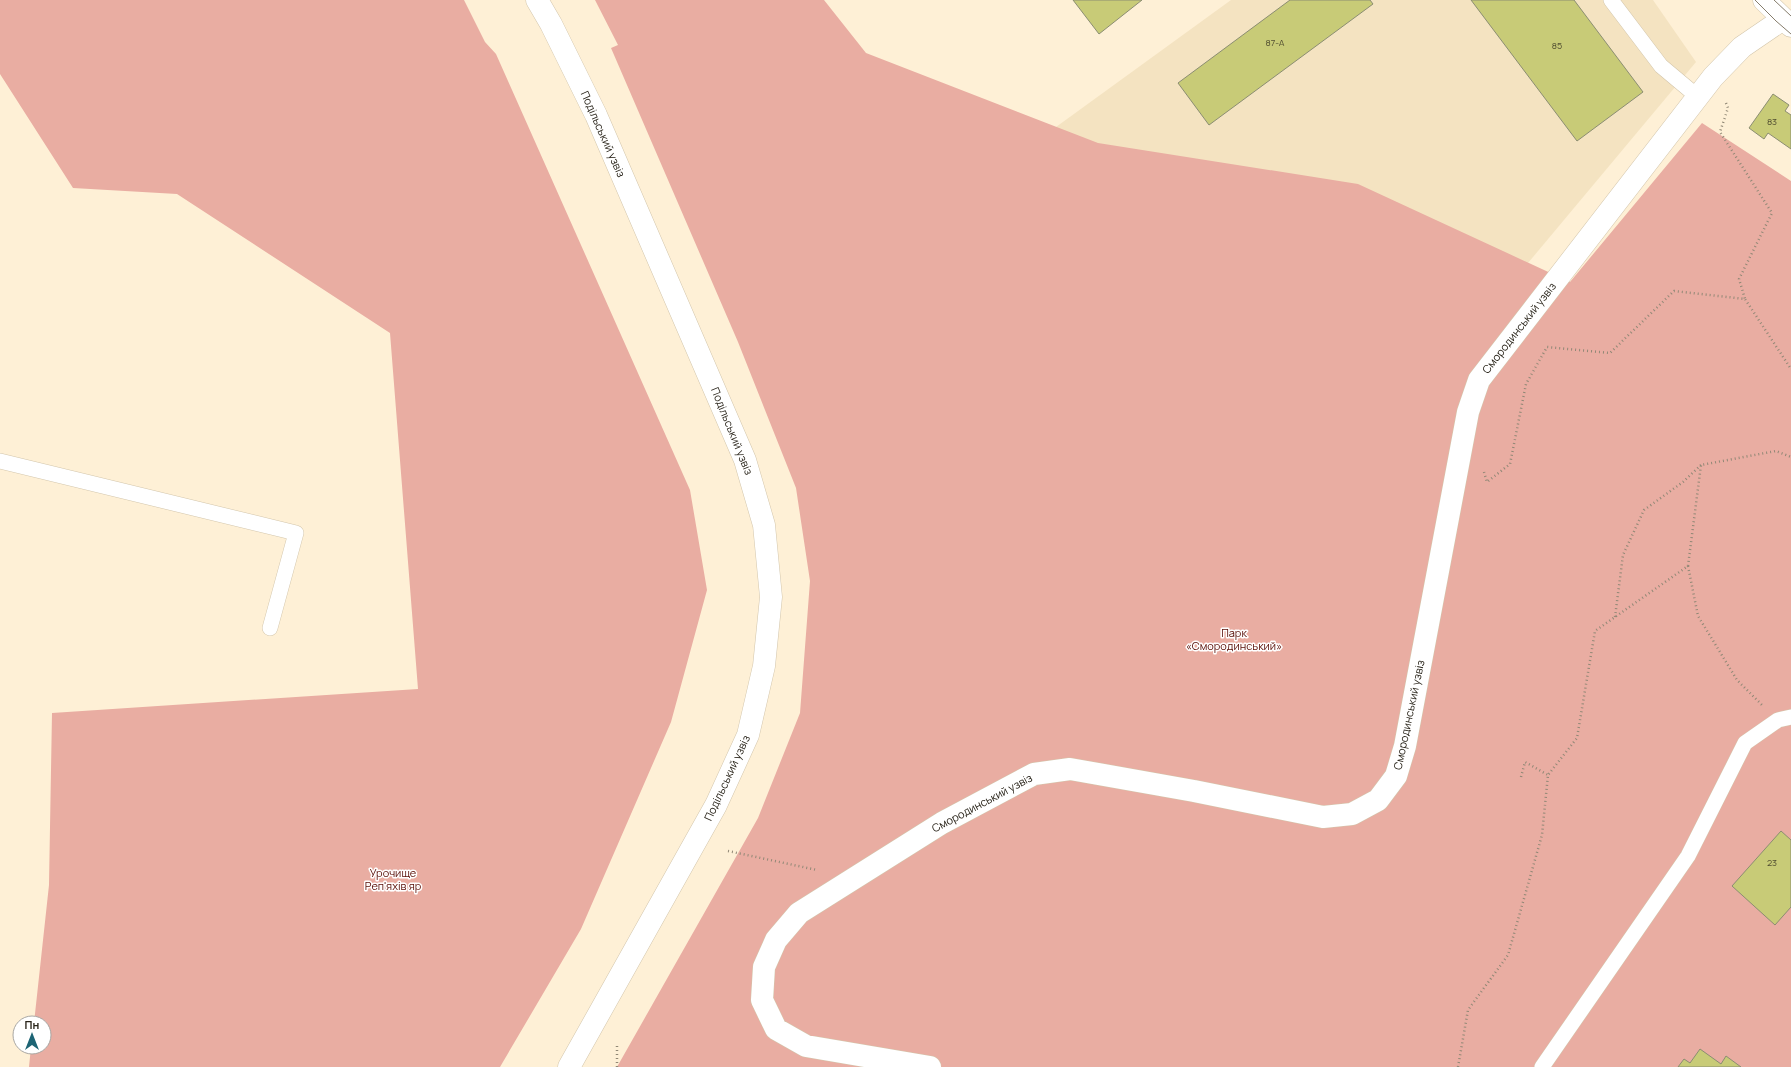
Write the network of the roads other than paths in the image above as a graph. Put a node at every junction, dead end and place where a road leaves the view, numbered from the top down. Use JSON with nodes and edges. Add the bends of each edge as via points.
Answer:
{"nodes":[{"id":1,"x":537,"y":0,"type":"edge"},
{"id":2,"x":1612,"y":0,"type":"edge"},
{"id":3,"x":1764,"y":0,"type":"edge"},
{"id":4,"x":1787,"y":22,"type":"edge"},
{"id":5,"x":1698,"y":96,"type":"junction"},
{"id":6,"x":0,"y":461,"type":"edge"},
{"id":7,"x":270,"y":628,"type":"dead end"},
{"id":8,"x":1785,"y":719,"type":"edge"},
{"id":9,"x":568,"y":1067,"type":"edge"},
{"id":10,"x":930,"y":1067,"type":"edge"},
{"id":11,"x":1542,"y":1067,"type":"edge"}],
"edges":[{"from":1,"to":9,"type":"street","name":"Подільський узвіз","via":[[596,115],[745,460],[764,525],[771,597],[764,666],[748,735],[716,805]]},
{"from":2,"to":5,"type":"lane","via":[[1661,66]]},
{"from":3,"to":4,"type":"street"},
{"from":4,"to":5,"type":"street","name":"Смородинський узвіз","via":[[1742,47]]},
{"from":5,"to":10,"type":"street","name":"Смородинський узвіз","via":[[1479,380],[1468,412],[1405,746],[1396,776],[1378,800],[1352,814],[1324,817],[1187,789],[1070,769],[1034,774],[942,822],[861,873],[799,913],[776,940],[764,967],[762,1000],[776,1029],[806,1046]]},
{"from":6,"to":7,"type":"lane","via":[[296,533]]},
{"from":8,"to":11,"type":"lane","via":[[1745,743],[1688,856]]}]}
